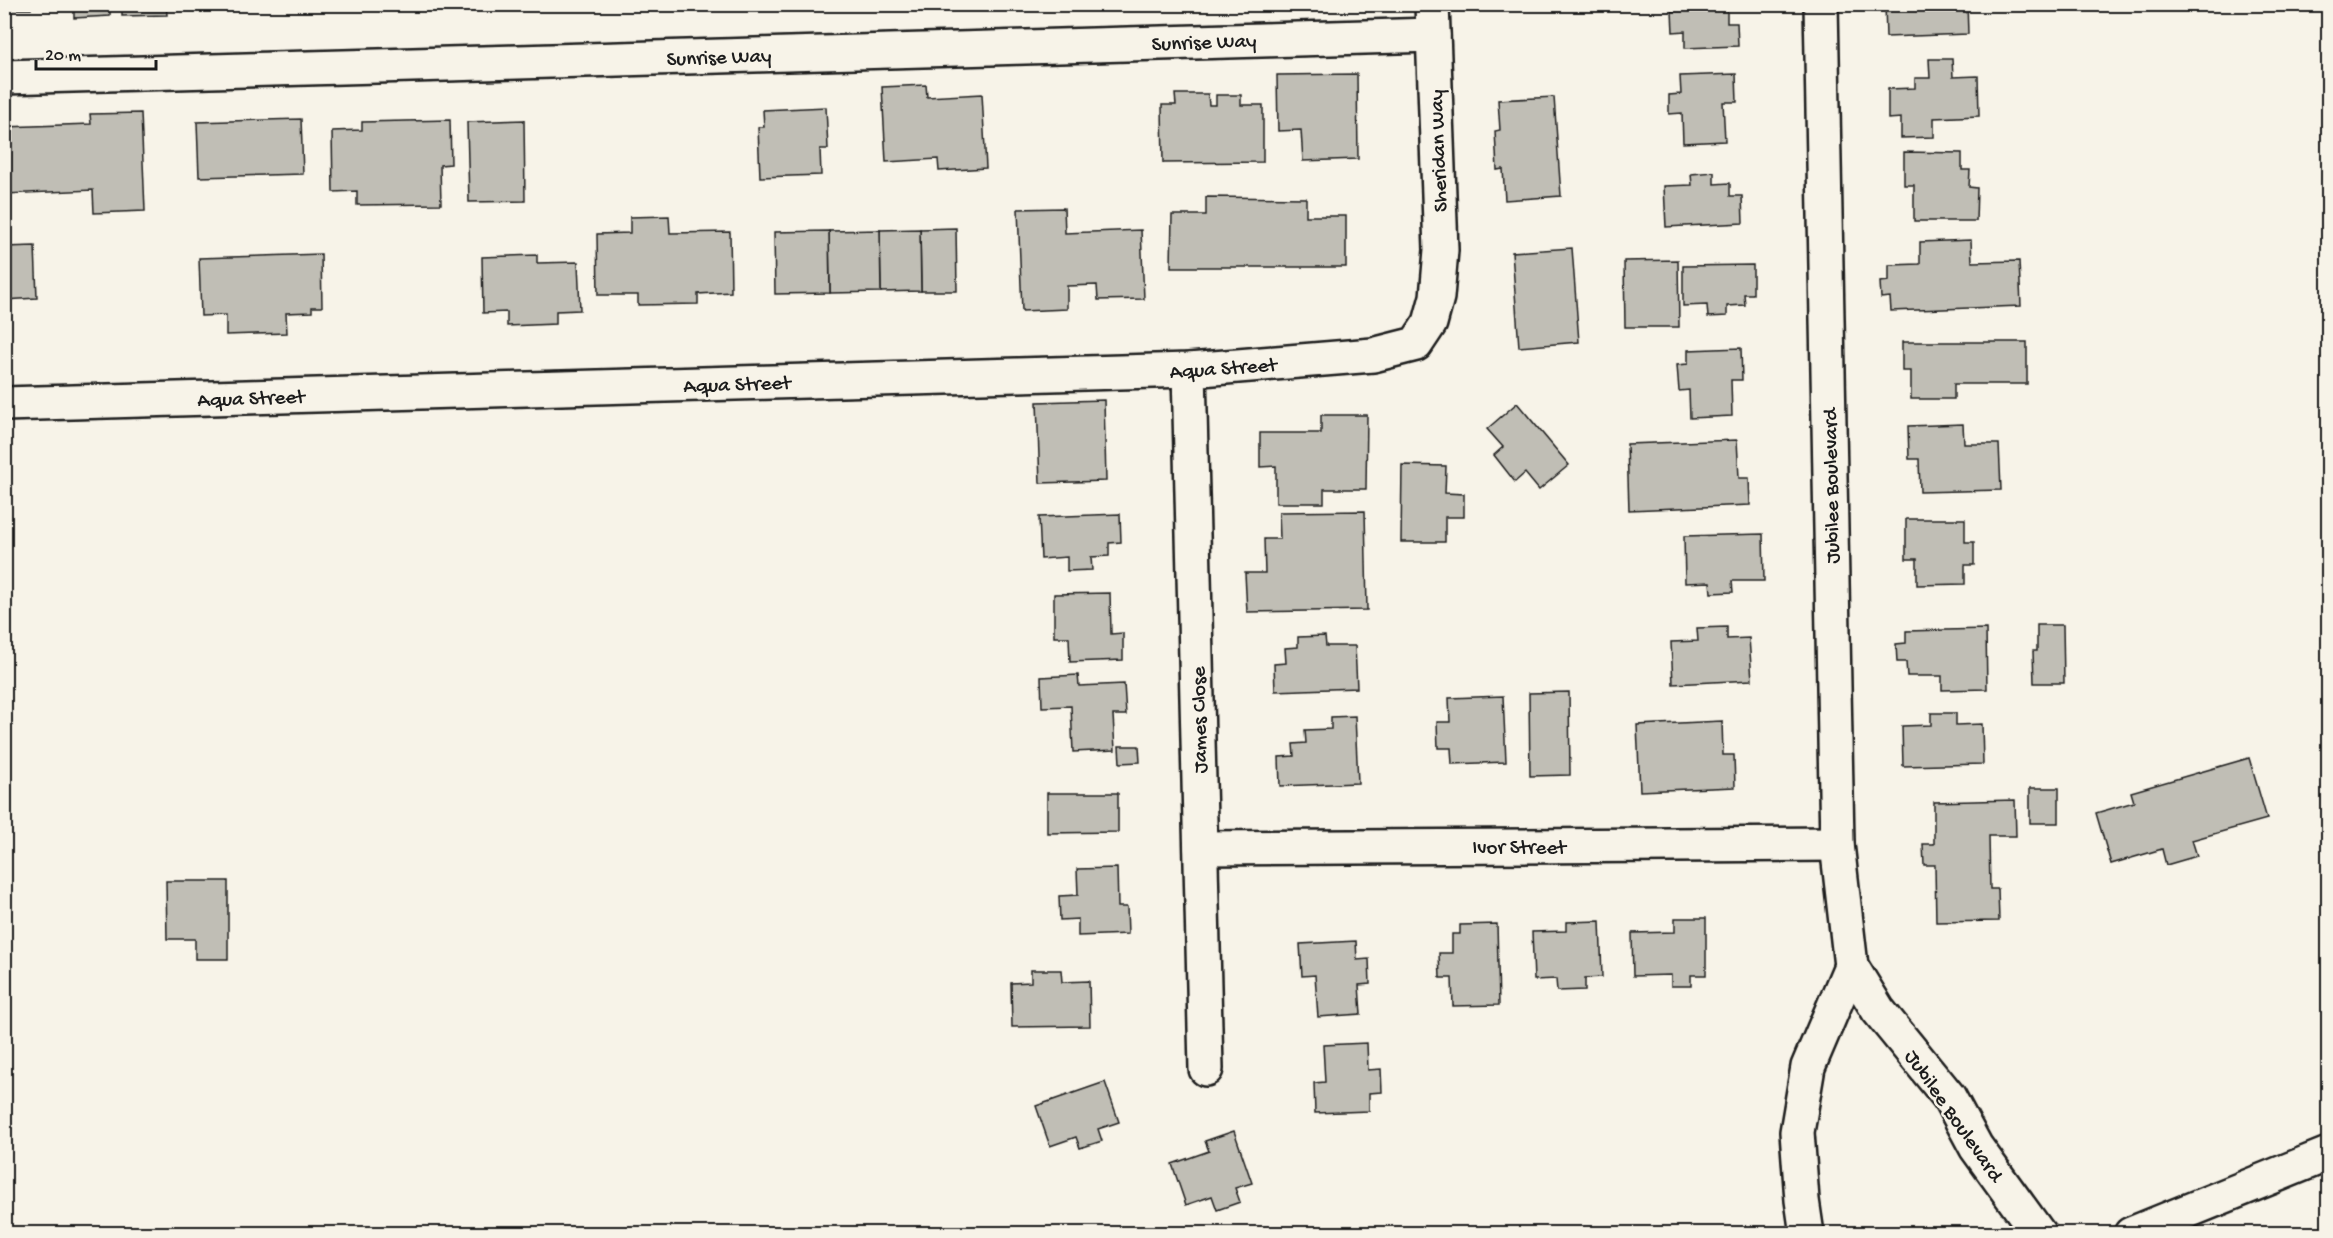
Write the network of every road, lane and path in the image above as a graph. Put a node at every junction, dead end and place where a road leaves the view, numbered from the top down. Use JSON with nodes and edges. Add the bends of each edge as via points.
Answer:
{"nodes":[{"id":1,"x":1821,"y":4,"type":"edge"},
{"id":2,"x":1432,"y":20,"type":"edge"},
{"id":3,"x":4,"y":77,"type":"edge"},
{"id":4,"x":1437,"y":297,"type":"joint"},
{"id":5,"x":1190,"y":370,"type":"junction"},
{"id":6,"x":4,"y":404,"type":"edge"},
{"id":7,"x":1837,"y":844,"type":"junction"},
{"id":8,"x":1202,"y":848,"type":"junction"},
{"id":9,"x":1851,"y":966,"type":"junction"},
{"id":10,"x":1206,"y":1069,"type":"dead end"},
{"id":11,"x":2328,"y":1155,"type":"edge"},
{"id":12,"x":1807,"y":1233,"type":"edge"},
{"id":13,"x":2039,"y":1233,"type":"edge"},
{"id":14,"x":2131,"y":1233,"type":"edge"}],
"edges":[{"from":1,"to":7,"type":"street","name":"Jubilee Boulevard"},
{"from":2,"to":3,"type":"street","name":"Sunrise Way"},
{"from":2,"to":4,"type":"street","name":"Sheridan Way","via":[[1442,250]]},
{"from":4,"to":5,"type":"street","name":"Aqua Street","via":[[1430,323],[1416,344],[1373,355]]},
{"from":5,"to":6,"type":"street","name":"Aqua Street"},
{"from":5,"to":8,"type":"street","name":"James Close"},
{"from":7,"to":8,"type":"street","name":"Ivor Street"},
{"from":7,"to":9,"type":"street","name":"Jubilee Boulevard"},
{"from":8,"to":10,"type":"street","name":"James Close"},
{"from":9,"to":12,"type":"street","name":"Jubilee Boulevard","via":[[1808,1067],[1797,1132]]},
{"from":9,"to":13,"type":"street","name":"Jubilee Boulevard","via":[[1878,1010],[1949,1097],[1976,1147]]},
{"from":11,"to":14,"type":"street"}]}
